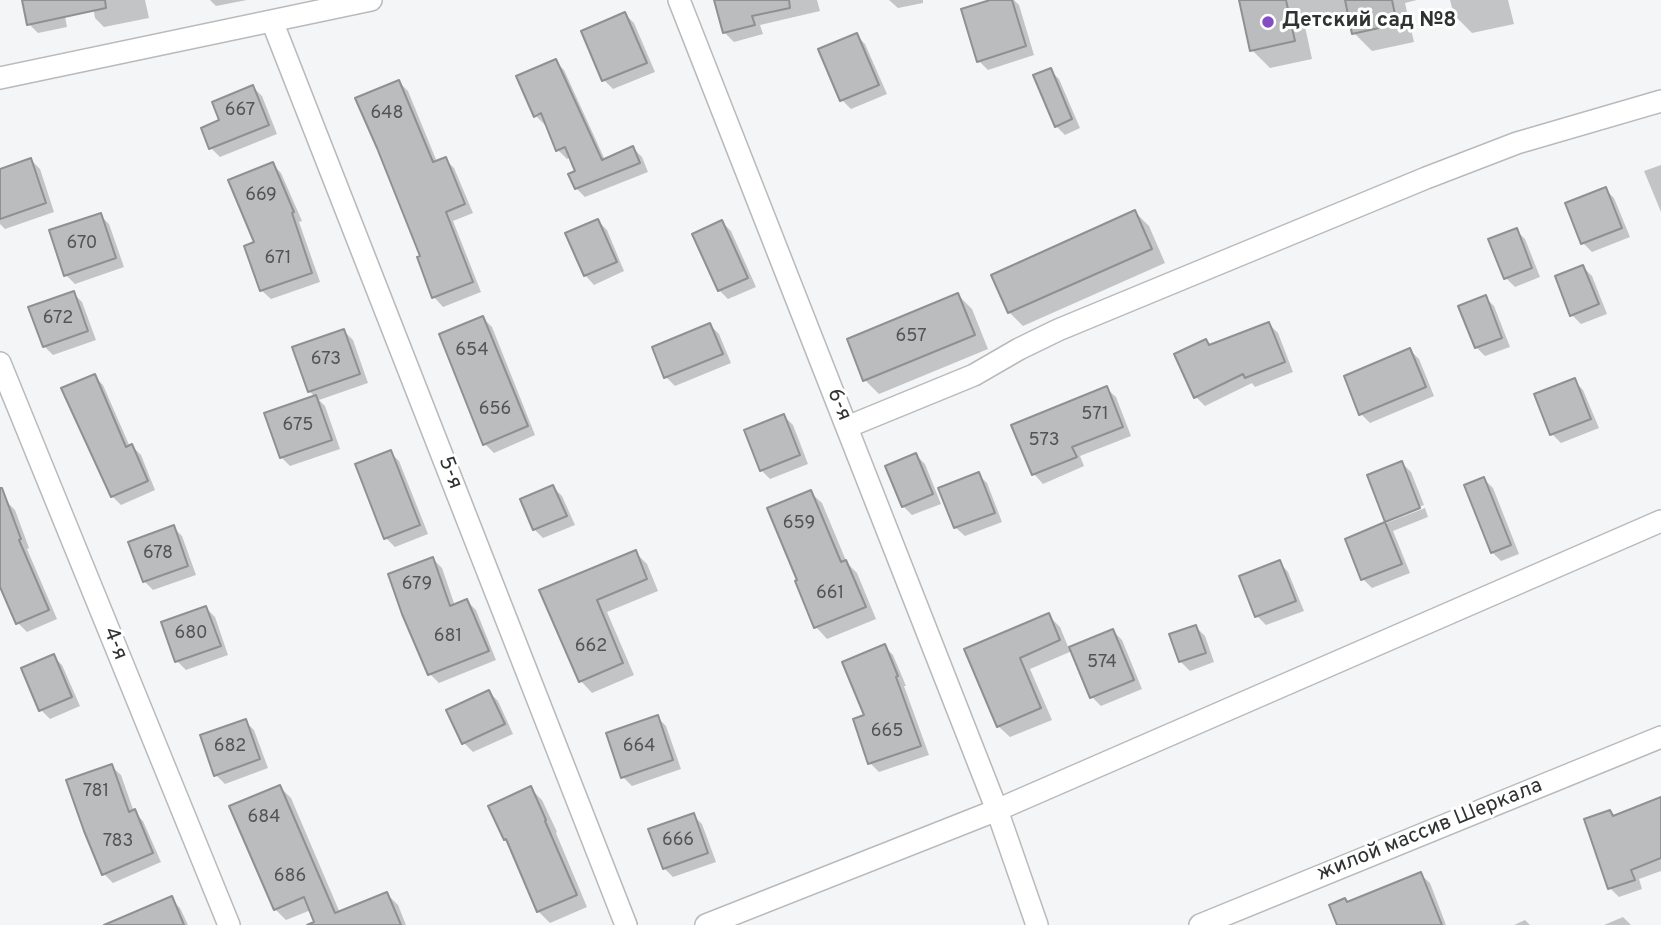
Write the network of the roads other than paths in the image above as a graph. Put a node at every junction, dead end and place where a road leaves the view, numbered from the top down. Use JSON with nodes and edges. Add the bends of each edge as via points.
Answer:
{"nodes":[{"id":1,"x":371,"y":0,"type":"edge"},
{"id":2,"x":679,"y":0,"type":"edge"},
{"id":3,"x":272,"y":21,"type":"junction"},
{"id":4,"x":0,"y":78,"type":"edge"},
{"id":5,"x":1661,"y":102,"type":"edge"},
{"id":6,"x":0,"y":363,"type":"edge"},
{"id":7,"x":847,"y":427,"type":"junction"},
{"id":8,"x":1661,"y":521,"type":"edge"},
{"id":9,"x":1661,"y":737,"type":"edge"},
{"id":10,"x":997,"y":810,"type":"junction"},
{"id":11,"x":229,"y":925,"type":"edge"},
{"id":12,"x":625,"y":925,"type":"edge"},
{"id":13,"x":706,"y":925,"type":"edge"},
{"id":14,"x":1037,"y":925,"type":"edge"},
{"id":15,"x":1200,"y":925,"type":"edge"}],
"edges":[{"from":1,"to":3,"type":"street"},
{"from":2,"to":7,"type":"street","name":"6-я"},
{"from":3,"to":4,"type":"street"},
{"from":3,"to":12,"type":"street","name":"5-я"},
{"from":5,"to":7,"type":"street","via":[[1517,143],[1426,178],[1058,330],[974,375]]},
{"from":6,"to":11,"type":"street","name":"4-я"},
{"from":7,"to":10,"type":"street","name":"6-я"},
{"from":8,"to":10,"type":"street"},
{"from":9,"to":15,"type":"street","name":"жилой массив Шеркала"},
{"from":10,"to":13,"type":"street"},
{"from":10,"to":14,"type":"street","name":"6-я"}]}
